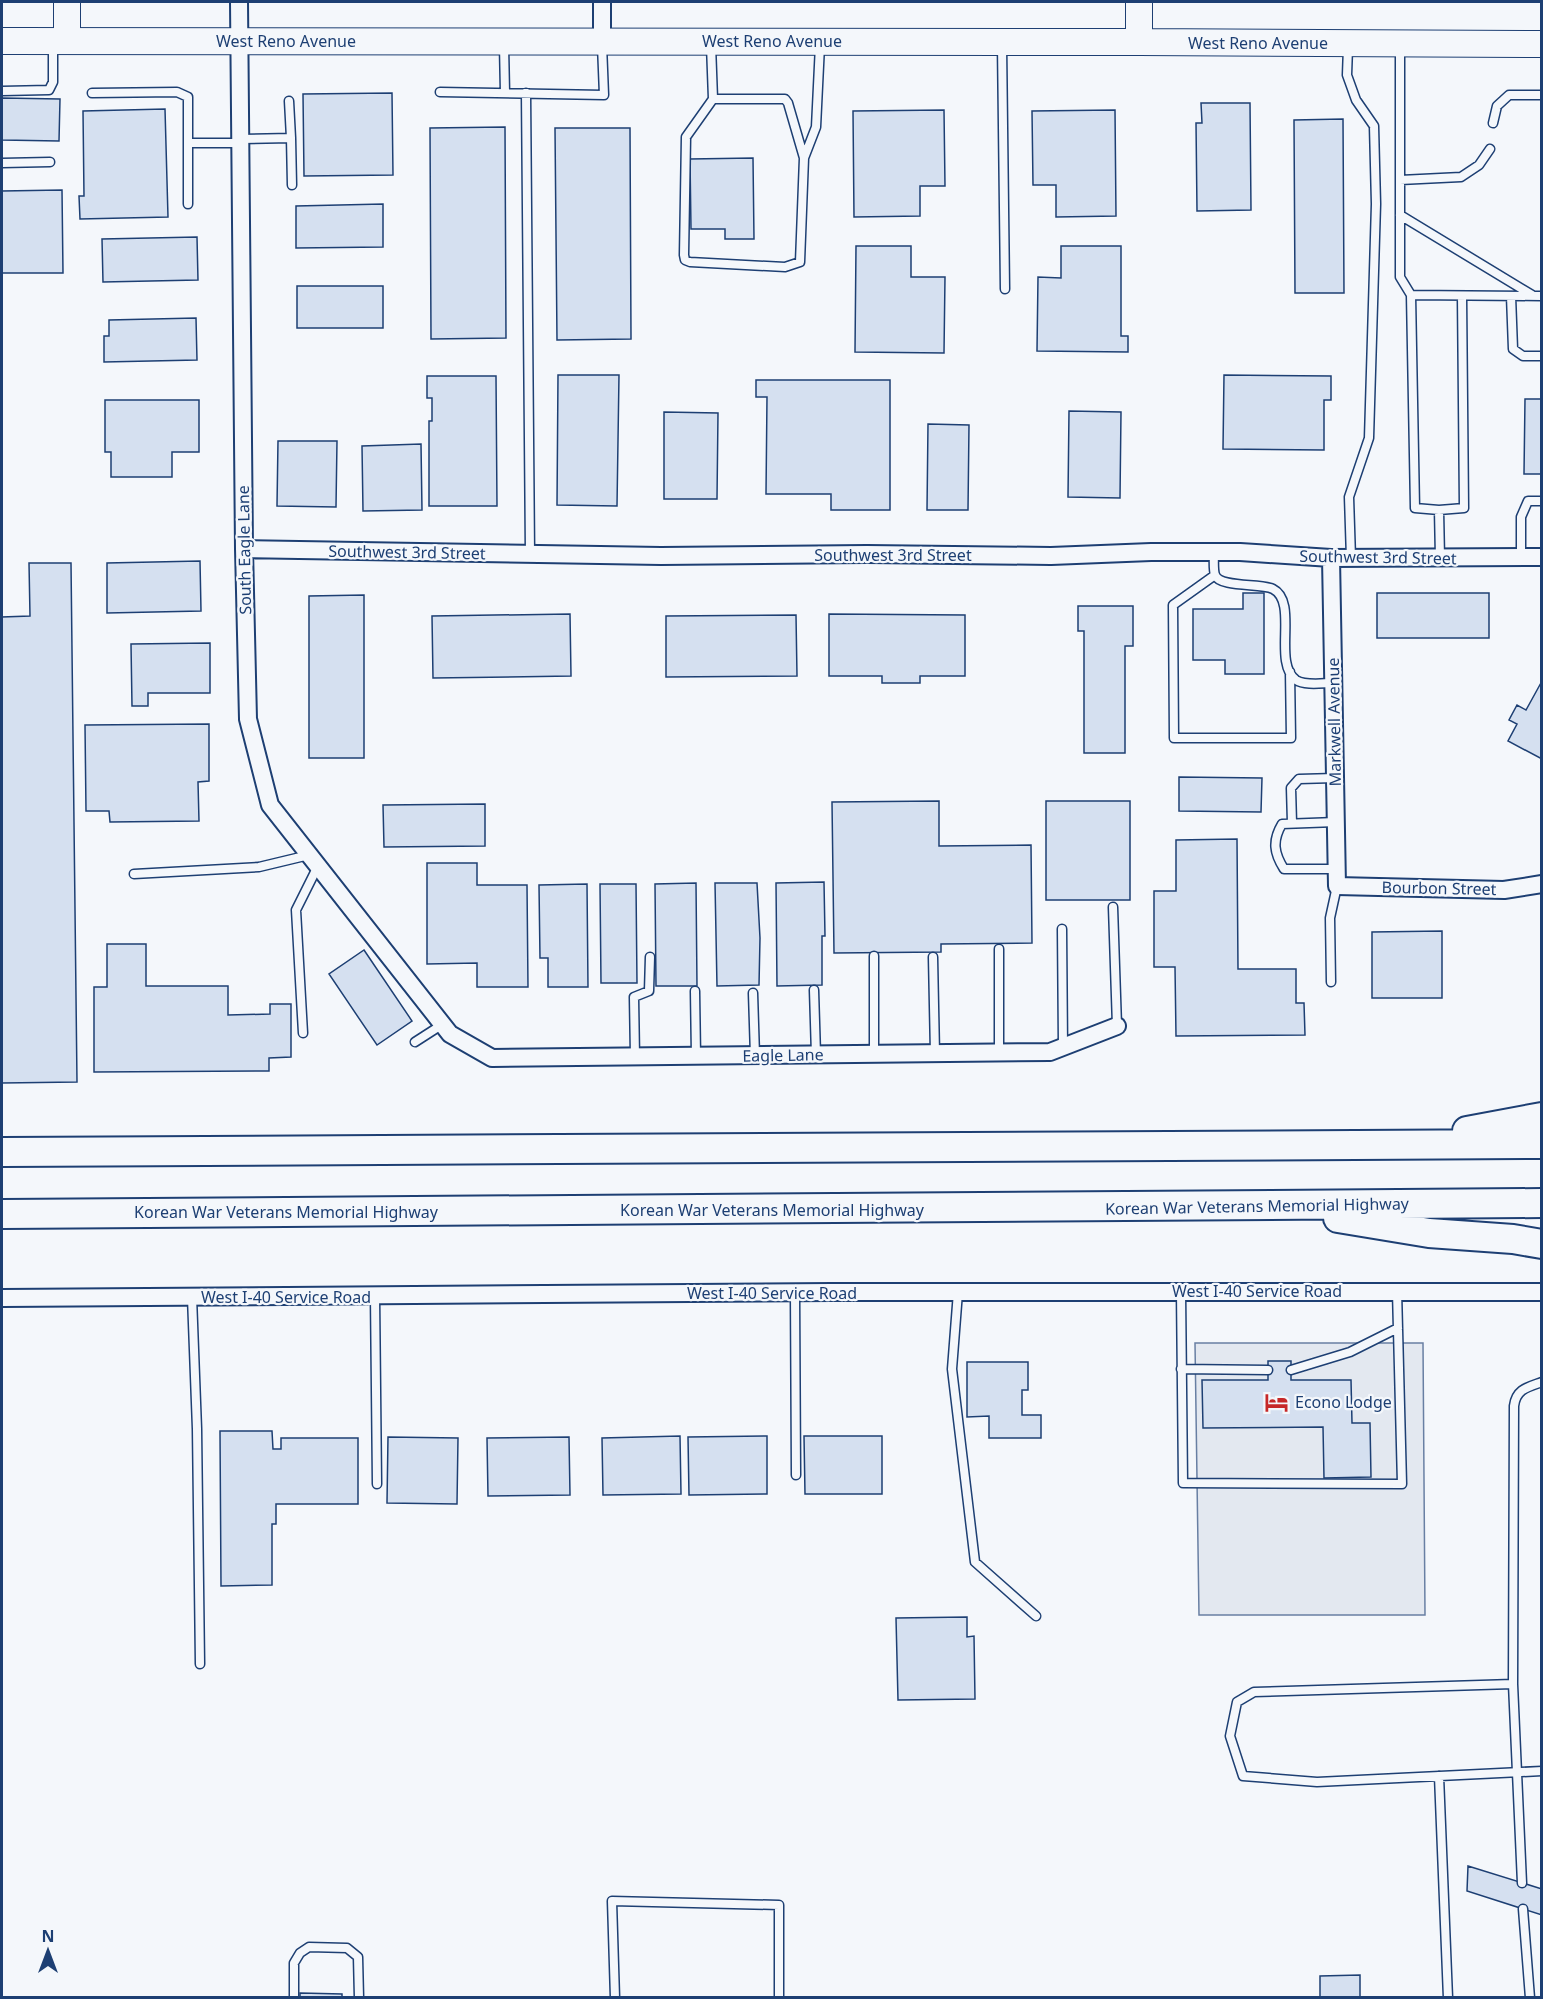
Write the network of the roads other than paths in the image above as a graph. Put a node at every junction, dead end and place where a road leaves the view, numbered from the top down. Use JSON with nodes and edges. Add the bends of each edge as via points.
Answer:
{"nodes":[{"id":1,"x":67,"y":2,"type":"edge"},
{"id":2,"x":238,"y":2,"type":"edge"},
{"id":3,"x":602,"y":2,"type":"edge"},
{"id":4,"x":1138,"y":2,"type":"edge"},
{"id":5,"x":2,"y":41,"type":"edge"},
{"id":6,"x":60,"y":41,"type":"junction"},
{"id":7,"x":238,"y":41,"type":"junction"},
{"id":8,"x":504,"y":41,"type":"junction"},
{"id":9,"x":602,"y":41,"type":"junction"},
{"id":10,"x":711,"y":41,"type":"junction"},
{"id":11,"x":821,"y":42,"type":"junction"},
{"id":12,"x":1002,"y":42,"type":"junction"},
{"id":13,"x":1139,"y":42,"type":"junction"},
{"id":14,"x":1348,"y":43,"type":"junction"},
{"id":15,"x":1400,"y":44,"type":"junction"},
{"id":16,"x":1542,"y":45,"type":"edge"},
{"id":17,"x":2,"y":91,"type":"edge"},
{"id":18,"x":440,"y":92,"type":"dead end"},
{"id":19,"x":92,"y":93,"type":"dead end"},
{"id":20,"x":505,"y":93,"type":"junction"},
{"id":21,"x":526,"y":93,"type":"junction"},
{"id":22,"x":1542,"y":95,"type":"edge"},
{"id":23,"x":713,"y":99,"type":"junction"},
{"id":24,"x":289,"y":101,"type":"dead end"},
{"id":25,"x":1493,"y":123,"type":"dead end"},
{"id":26,"x":291,"y":138,"type":"junction"},
{"id":27,"x":239,"y":141,"type":"junction"},
{"id":28,"x":188,"y":142,"type":"junction"},
{"id":29,"x":1490,"y":149,"type":"dead end"},
{"id":30,"x":804,"y":158,"type":"junction"},
{"id":31,"x":50,"y":162,"type":"dead end"},
{"id":32,"x":2,"y":163,"type":"edge"},
{"id":33,"x":1400,"y":180,"type":"junction"},
{"id":34,"x":292,"y":185,"type":"dead end"},
{"id":35,"x":188,"y":204,"type":"dead end"},
{"id":36,"x":1400,"y":215,"type":"junction"},
{"id":37,"x":1005,"y":289,"type":"dead end"},
{"id":38,"x":1411,"y":296,"type":"junction"},
{"id":39,"x":1462,"y":296,"type":"junction"},
{"id":40,"x":1511,"y":296,"type":"junction"},
{"id":41,"x":1537,"y":296,"type":"edge"},
{"id":42,"x":1542,"y":356,"type":"edge"},
{"id":43,"x":1542,"y":501,"type":"edge"},
{"id":44,"x":1439,"y":510,"type":"junction"},
{"id":45,"x":244,"y":549,"type":"junction"},
{"id":46,"x":1214,"y":552,"type":"junction"},
{"id":47,"x":530,"y":554,"type":"junction"},
{"id":48,"x":1331,"y":558,"type":"junction"},
{"id":49,"x":1351,"y":558,"type":"junction"},
{"id":50,"x":1440,"y":558,"type":"junction"},
{"id":51,"x":1521,"y":558,"type":"junction"},
{"id":52,"x":1542,"y":558,"type":"edge"},
{"id":53,"x":1215,"y":575,"type":"junction"},
{"id":54,"x":1290,"y":672,"type":"junction"},
{"id":55,"x":1333,"y":683,"type":"junction"},
{"id":56,"x":1335,"y":778,"type":"junction"},
{"id":57,"x":1336,"y":822,"type":"junction"},
{"id":58,"x":1292,"y":823,"type":"junction"},
{"id":59,"x":314,"y":860,"type":"junction"},
{"id":60,"x":134,"y":874,"type":"dead end"},
{"id":61,"x":1337,"y":877,"type":"junction"},
{"id":62,"x":1542,"y":884,"type":"edge"},
{"id":63,"x":1113,"y":908,"type":"dead end"},
{"id":64,"x":1062,"y":929,"type":"dead end"},
{"id":65,"x":999,"y":949,"type":"dead end"},
{"id":66,"x":874,"y":956,"type":"dead end"},
{"id":67,"x":650,"y":957,"type":"dead end"},
{"id":68,"x":933,"y":957,"type":"dead end"},
{"id":69,"x":1331,"y":982,"type":"dead end"},
{"id":70,"x":695,"y":990,"type":"dead end"},
{"id":71,"x":814,"y":990,"type":"dead end"},
{"id":72,"x":753,"y":993,"type":"dead end"},
{"id":73,"x":1116,"y":1026,"type":"joint"},
{"id":74,"x":446,"y":1029,"type":"junction"},
{"id":75,"x":303,"y":1033,"type":"dead end"},
{"id":76,"x":415,"y":1042,"type":"dead end"},
{"id":77,"x":1063,"y":1047,"type":"junction"},
{"id":78,"x":999,"y":1053,"type":"junction"},
{"id":79,"x":874,"y":1054,"type":"junction"},
{"id":80,"x":935,"y":1054,"type":"junction"},
{"id":81,"x":816,"y":1055,"type":"junction"},
{"id":82,"x":696,"y":1056,"type":"junction"},
{"id":83,"x":755,"y":1056,"type":"junction"},
{"id":84,"x":635,"y":1057,"type":"junction"},
{"id":85,"x":1542,"y":1117,"type":"edge"},
{"id":86,"x":1542,"y":1144,"type":"edge"},
{"id":87,"x":1389,"y":1145,"type":"junction"},
{"id":88,"x":2,"y":1152,"type":"edge"},
{"id":89,"x":1542,"y":1203,"type":"edge"},
{"id":90,"x":1259,"y":1205,"type":"junction"},
{"id":91,"x":2,"y":1214,"type":"edge"},
{"id":92,"x":1542,"y":1244,"type":"edge"},
{"id":93,"x":1397,"y":1291,"type":"junction"},
{"id":94,"x":958,"y":1292,"type":"junction"},
{"id":95,"x":1181,"y":1292,"type":"junction"},
{"id":96,"x":1542,"y":1292,"type":"edge"},
{"id":97,"x":795,"y":1293,"type":"junction"},
{"id":98,"x":375,"y":1296,"type":"junction"},
{"id":99,"x":192,"y":1297,"type":"junction"},
{"id":100,"x":2,"y":1298,"type":"edge"},
{"id":101,"x":1398,"y":1328,"type":"junction"},
{"id":102,"x":1181,"y":1369,"type":"junction"},
{"id":103,"x":1268,"y":1370,"type":"dead end"},
{"id":104,"x":1291,"y":1370,"type":"dead end"},
{"id":105,"x":1542,"y":1382,"type":"edge"},
{"id":106,"x":796,"y":1475,"type":"dead end"},
{"id":107,"x":376,"y":1484,"type":"dead end"},
{"id":108,"x":1036,"y":1616,"type":"dead end"},
{"id":109,"x":200,"y":1664,"type":"dead end"},
{"id":110,"x":1513,"y":1684,"type":"junction"},
{"id":111,"x":1542,"y":1771,"type":"edge"},
{"id":112,"x":1517,"y":1773,"type":"junction"},
{"id":113,"x":1439,"y":1776,"type":"junction"},
{"id":114,"x":1522,"y":1883,"type":"dead end"},
{"id":115,"x":1522,"y":1909,"type":"dead end"},
{"id":116,"x":294,"y":1998,"type":"edge"},
{"id":117,"x":359,"y":1998,"type":"edge"},
{"id":118,"x":615,"y":1998,"type":"edge"},
{"id":119,"x":779,"y":1998,"type":"edge"},
{"id":120,"x":1448,"y":1998,"type":"edge"},
{"id":121,"x":1530,"y":1998,"type":"edge"}],
"edges":[{"from":1,"to":6,"type":"main road"},
{"from":2,"to":7,"type":"street","name":"South Eagle Lane"},
{"from":3,"to":9,"type":"street"},
{"from":4,"to":13,"type":"main road"},
{"from":5,"to":6,"type":"main road","name":"West Reno Avenue"},
{"from":6,"to":7,"type":"main road","name":"West Reno Avenue"},
{"from":6,"to":17,"type":"lane","via":[[49,90]]},
{"from":7,"to":8,"type":"main road","name":"West Reno Avenue"},
{"from":7,"to":27,"type":"street","name":"South Eagle Lane"},
{"from":8,"to":9,"type":"main road","name":"West Reno Avenue"},
{"from":8,"to":20,"type":"lane"},
{"from":9,"to":10,"type":"main road","name":"West Reno Avenue"},
{"from":9,"to":21,"type":"lane","via":[[604,94]]},
{"from":10,"to":11,"type":"main road","name":"West Reno Avenue"},
{"from":10,"to":23,"type":"lane"},
{"from":11,"to":12,"type":"main road","name":"West Reno Avenue"},
{"from":11,"to":30,"type":"lane","via":[[816,127]]},
{"from":12,"to":13,"type":"main road","name":"West Reno Avenue"},
{"from":12,"to":37,"type":"lane"},
{"from":13,"to":14,"type":"main road","name":"West Reno Avenue"},
{"from":14,"to":15,"type":"main road","name":"West Reno Avenue"},
{"from":14,"to":49,"type":"lane","via":[[1347,75],[1356,100],[1374,126],[1376,204],[1369,438],[1349,498]]},
{"from":15,"to":16,"type":"main road","name":"West Reno Avenue"},
{"from":15,"to":33,"type":"lane"},
{"from":18,"to":20,"type":"lane"},
{"from":19,"to":28,"type":"lane","via":[[184,94],[188,97]]},
{"from":20,"to":21,"type":"lane"},
{"from":21,"to":47,"type":"lane"},
{"from":22,"to":25,"type":"lane","via":[[1509,95],[1497,106]]},
{"from":23,"to":30,"type":"lane","via":[[785,99]]},
{"from":23,"to":30,"type":"lane","via":[[686,137],[685,260],[785,267],[800,262]]},
{"from":24,"to":26,"type":"lane"},
{"from":26,"to":27,"type":"lane"},
{"from":26,"to":34,"type":"lane"},
{"from":27,"to":28,"type":"lane"},
{"from":27,"to":45,"type":"street","name":"South Eagle Lane"},
{"from":28,"to":35,"type":"lane"},
{"from":29,"to":33,"type":"lane","via":[[1479,165],[1461,177]]},
{"from":31,"to":32,"type":"lane"},
{"from":33,"to":36,"type":"lane"},
{"from":36,"to":38,"type":"lane","via":[[1400,277]]},
{"from":36,"to":41,"type":"lane"},
{"from":38,"to":39,"type":"lane"},
{"from":38,"to":44,"type":"lane","via":[[1415,508]]},
{"from":39,"to":40,"type":"lane"},
{"from":39,"to":44,"type":"lane","via":[[1464,508]]},
{"from":40,"to":41,"type":"lane"},
{"from":40,"to":42,"type":"lane","via":[[1513,349],[1523,356]]},
{"from":43,"to":51,"type":"lane","via":[[1528,501],[1521,517]]},
{"from":44,"to":50,"type":"lane"},
{"from":45,"to":47,"type":"street","name":"Southwest 3rd Street"},
{"from":45,"to":59,"type":"street","name":"South Eagle Lane","via":[[248,719],[270,805]]},
{"from":46,"to":47,"type":"street","name":"Southwest 3rd Street","via":[[1052,556]]},
{"from":46,"to":48,"type":"street","name":"Southwest 3rd Street"},
{"from":46,"to":53,"type":"lane"},
{"from":48,"to":49,"type":"street","name":"Southwest 3rd Street"},
{"from":48,"to":55,"type":"street","name":"Markwell Avenue"},
{"from":49,"to":50,"type":"street","name":"Southwest 3rd Street"},
{"from":50,"to":51,"type":"street","name":"Southwest 3rd Street"},
{"from":51,"to":52,"type":"street","name":"Southwest 3rd Street"},
{"from":53,"to":54,"type":"lane","via":[[1219,580],[1273,589],[1279,594],[1284,607],[1286,664]]},
{"from":53,"to":54,"type":"lane","via":[[1173,605],[1174,738],[1291,738]]},
{"from":54,"to":55,"type":"lane","via":[[1296,680],[1307,683]]},
{"from":55,"to":56,"type":"street","name":"Markwell Avenue"},
{"from":56,"to":57,"type":"street","name":"Markwell Avenue"},
{"from":56,"to":58,"type":"lane","via":[[1299,779],[1291,788]]},
{"from":57,"to":58,"type":"lane"},
{"from":57,"to":61,"type":"street","name":"Markwell Avenue"},
{"from":58,"to":61,"type":"lane","via":[[1282,824],[1276,835],[1276,856],[1284,869]]},
{"from":59,"to":60,"type":"lane"},
{"from":59,"to":74,"type":"street","name":"South Eagle Lane"},
{"from":59,"to":75,"type":"lane","via":[[296,909]]},
{"from":61,"to":62,"type":"street","name":"Bourbon Street","via":[[1504,890]]},
{"from":61,"to":69,"type":"lane","via":[[1330,918]]},
{"from":63,"to":73,"type":"lane"},
{"from":64,"to":77,"type":"lane"},
{"from":65,"to":78,"type":"lane"},
{"from":66,"to":79,"type":"lane"},
{"from":67,"to":84,"type":"lane","via":[[649,991],[634,997]]},
{"from":68,"to":80,"type":"lane"},
{"from":70,"to":82,"type":"lane"},
{"from":71,"to":81,"type":"lane"},
{"from":72,"to":83,"type":"lane"},
{"from":73,"to":77,"type":"street","name":"Eagle Lane"},
{"from":74,"to":76,"type":"lane"},
{"from":74,"to":84,"type":"street","name":"Eagle Lane","via":[[492,1058]]},
{"from":77,"to":78,"type":"street","name":"Eagle Lane","via":[[1050,1052]]},
{"from":78,"to":80,"type":"street","name":"Eagle Lane"},
{"from":79,"to":80,"type":"street","name":"Eagle Lane"},
{"from":79,"to":81,"type":"street","name":"Eagle Lane"},
{"from":81,"to":83,"type":"street","name":"Eagle Lane"},
{"from":82,"to":83,"type":"street","name":"Eagle Lane"},
{"from":82,"to":84,"type":"street","name":"Eagle Lane"},
{"from":85,"to":87,"type":"highway"},
{"from":86,"to":87,"type":"highway"},
{"from":87,"to":88,"type":"highway"},
{"from":89,"to":90,"type":"highway","name":"Korean War Veterans Memorial Highway"},
{"from":90,"to":91,"type":"highway","name":"Korean War Veterans Memorial Highway"},
{"from":90,"to":92,"type":"highway","via":[[1429,1233]]},
{"from":93,"to":95,"type":"street","name":"West I-40 Service Road"},
{"from":93,"to":96,"type":"street","name":"West I-40 Service Road"},
{"from":93,"to":101,"type":"lane"},
{"from":94,"to":95,"type":"street","name":"West I-40 Service Road"},
{"from":94,"to":97,"type":"street","name":"West I-40 Service Road"},
{"from":94,"to":108,"type":"lane","via":[[952,1369],[975,1562]]},
{"from":95,"to":102,"type":"lane"},
{"from":97,"to":98,"type":"street","name":"West I-40 Service Road"},
{"from":97,"to":106,"type":"lane"},
{"from":98,"to":99,"type":"street","name":"West I-40 Service Road"},
{"from":98,"to":107,"type":"lane"},
{"from":99,"to":100,"type":"street","name":"West I-40 Service Road"},
{"from":99,"to":109,"type":"lane"},
{"from":101,"to":102,"type":"lane","via":[[1402,1484],[1183,1483]]},
{"from":101,"to":104,"type":"lane","via":[[1350,1352]]},
{"from":102,"to":103,"type":"lane"},
{"from":105,"to":110,"type":"lane","via":[[1522,1389],[1515,1396],[1514,1406]]},
{"from":110,"to":112,"type":"lane"},
{"from":110,"to":113,"type":"lane","via":[[1254,1692],[1238,1702],[1230,1736],[1243,1776],[1317,1782]]},
{"from":111,"to":112,"type":"lane"},
{"from":112,"to":113,"type":"lane"},
{"from":112,"to":114,"type":"lane"},
{"from":113,"to":120,"type":"lane"},
{"from":115,"to":121,"type":"lane"},
{"from":116,"to":117,"type":"lane","via":[[294,1963],[309,1947],[347,1948],[358,1958]]},
{"from":118,"to":119,"type":"lane","via":[[612,1901],[779,1905]]}]}
